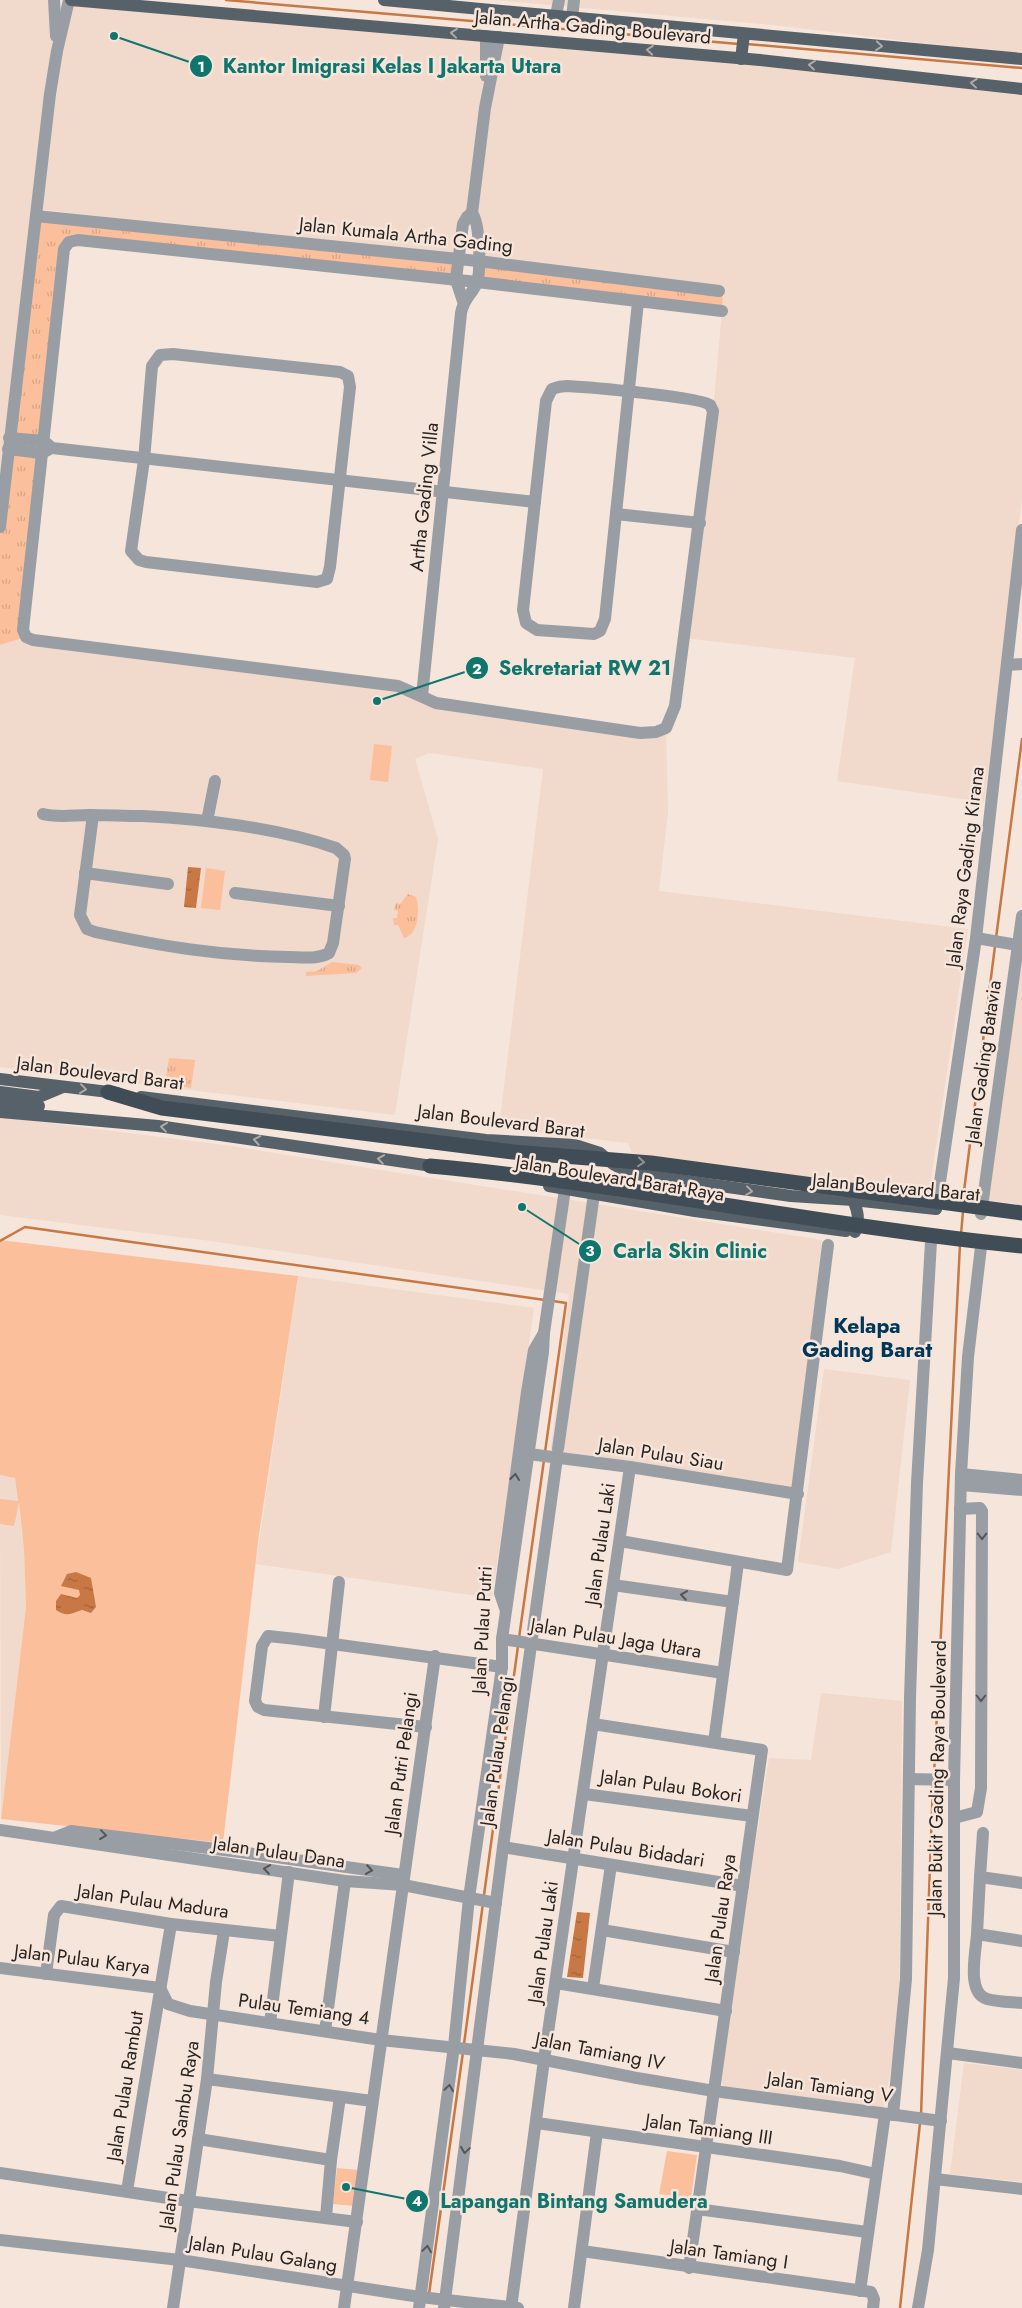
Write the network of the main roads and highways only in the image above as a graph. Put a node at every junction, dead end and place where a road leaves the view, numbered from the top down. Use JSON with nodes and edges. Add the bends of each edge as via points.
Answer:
{"nodes":[{"id":1,"x":70,"y":0,"type":"edge"},
{"id":2,"x":384,"y":0,"type":"edge"},
{"id":3,"x":743,"y":36,"type":"junction"},
{"id":4,"x":741,"y":56,"type":"junction"},
{"id":5,"x":1022,"y":60,"type":"edge"},
{"id":6,"x":1022,"y":89,"type":"edge"},
{"id":7,"x":0,"y":1079,"type":"edge"},
{"id":8,"x":64,"y":1086,"type":"junction"},
{"id":9,"x":0,"y":1092,"type":"edge"},
{"id":10,"x":108,"y":1092,"type":"junction"},
{"id":11,"x":0,"y":1102,"type":"edge"},
{"id":12,"x":0,"y":1112,"type":"edge"},
{"id":13,"x":137,"y":1124,"type":"junction"},
{"id":14,"x":430,"y":1166,"type":"junction"},
{"id":15,"x":853,"y":1200,"type":"junction"},
{"id":16,"x":1022,"y":1213,"type":"edge"},
{"id":17,"x":1022,"y":1218,"type":"edge"},
{"id":18,"x":855,"y":1232,"type":"junction"},
{"id":19,"x":1022,"y":1246,"type":"edge"},
{"id":20,"x":1022,"y":1254,"type":"edge"}],
"edges":[{"from":4,"to":1,"type":"main road","name":"Jalan Artha Gading Boulevard","one_way":true},
{"from":2,"to":3,"type":"main road","name":"Jalan Artha Gading Boulevard"},
{"from":3,"to":4,"type":"main road"},
{"from":3,"to":5,"type":"main road","name":"Jalan Artha Gading Boulevard","one_way":true},
{"from":6,"to":4,"type":"main road","name":"Jalan Artha Gading Boulevard","one_way":true},
{"from":7,"to":8,"type":"main road","name":"Jalan Boulevard Barat"},
{"from":8,"to":9,"type":"main road","via":[[36,1097]]},
{"from":8,"to":10,"type":"main road","name":"Jalan Boulevard Barat","one_way":true},
{"from":10,"to":15,"type":"main road","name":"Jalan Boulevard Barat","one_way":true,"via":[[486,1140],[575,1145],[600,1153],[629,1173],[791,1196]]},
{"from":10,"to":16,"type":"highway","one_way":true,"via":[[162,1108],[513,1152],[651,1163]]},
{"from":11,"to":13,"type":"main road","via":[[113,1114]]},
{"from":12,"to":13,"type":"main road"},
{"from":14,"to":13,"type":"main road","name":"Jalan Boulevard Barat Raya","one_way":true},
{"from":14,"to":18,"type":"main road","name":"Jalan Boulevard Barat Raya","via":[[738,1217]]},
{"from":14,"to":19,"type":"highway","via":[[517,1174],[941,1238]]},
{"from":15,"to":17,"type":"main road","name":"Jalan Boulevard Barat"},
{"from":15,"to":18,"type":"main road","via":[[858,1211]]},
{"from":18,"to":20,"type":"main road","name":"Jalan Boulevard Barat Raya"}]}
